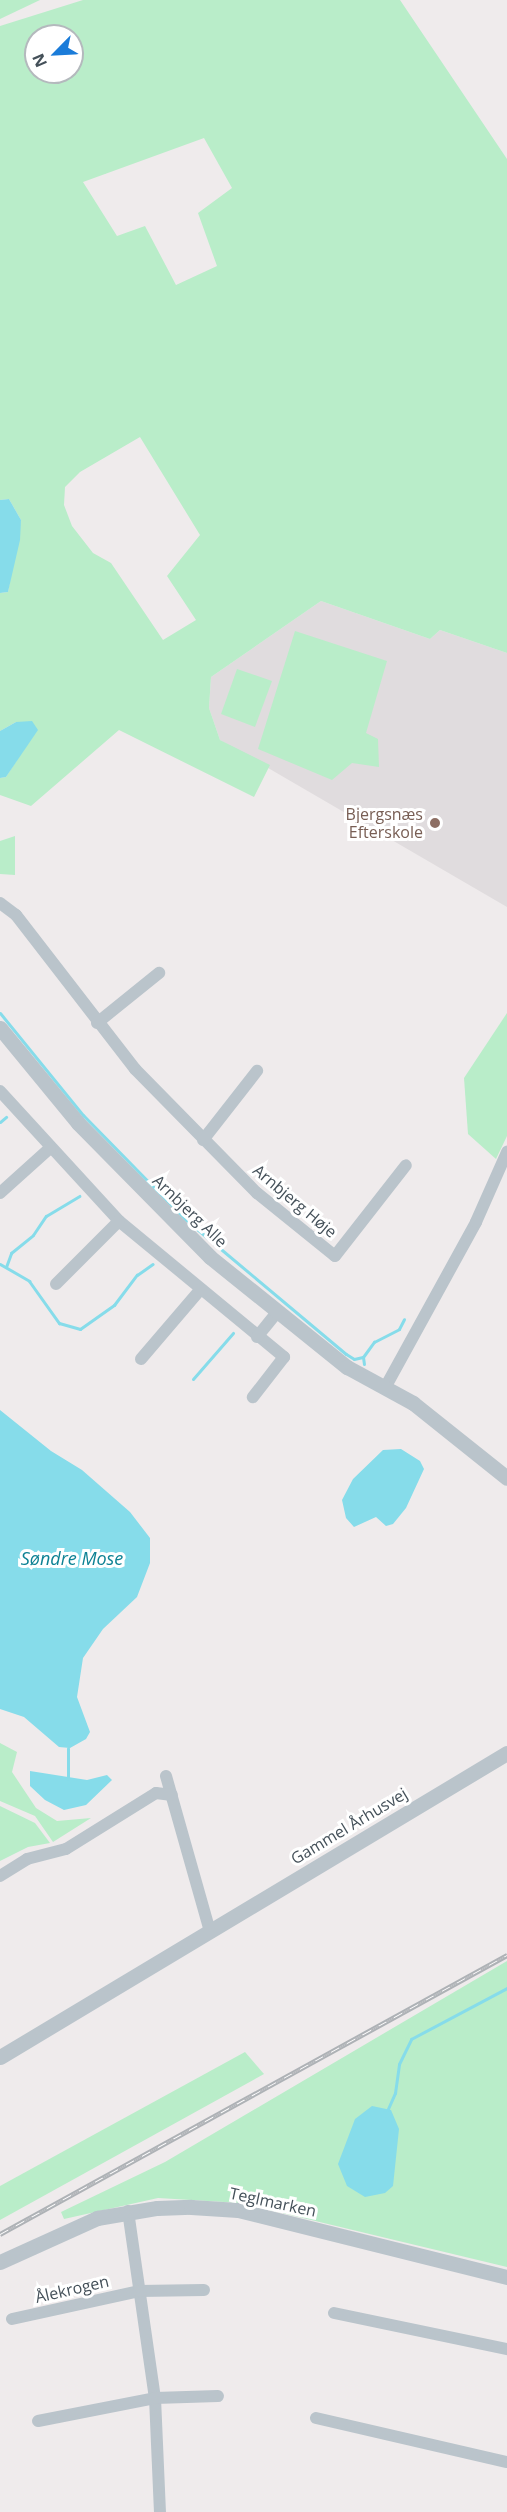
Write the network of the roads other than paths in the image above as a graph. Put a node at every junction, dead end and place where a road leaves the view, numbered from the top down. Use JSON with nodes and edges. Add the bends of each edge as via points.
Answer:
{"nodes":[{"id":1,"x":0,"y":903,"type":"edge"},
{"id":2,"x":159,"y":973,"type":"dead end"},
{"id":3,"x":97,"y":1023,"type":"junction"},
{"id":4,"x":0,"y":1028,"type":"edge"},
{"id":5,"x":257,"y":1071,"type":"dead end"},
{"id":6,"x":0,"y":1091,"type":"edge"},
{"id":7,"x":203,"y":1140,"type":"junction"},
{"id":8,"x":50,"y":1148,"type":"junction"},
{"id":9,"x":507,"y":1152,"type":"edge"},
{"id":10,"x":406,"y":1166,"type":"dead end"},
{"id":11,"x":0,"y":1192,"type":"edge"},
{"id":12,"x":119,"y":1221,"type":"junction"},
{"id":13,"x":56,"y":1284,"type":"dead end"},
{"id":14,"x":200,"y":1290,"type":"junction"},
{"id":15,"x":277,"y":1312,"type":"junction"},
{"id":16,"x":257,"y":1337,"type":"junction"},
{"id":17,"x":141,"y":1359,"type":"dead end"},
{"id":18,"x":386,"y":1386,"type":"junction"},
{"id":19,"x":253,"y":1397,"type":"dead end"},
{"id":20,"x":507,"y":1478,"type":"edge"},
{"id":21,"x":507,"y":1753,"type":"edge"},
{"id":22,"x":166,"y":1776,"type":"dead end"},
{"id":23,"x":172,"y":1796,"type":"junction"},
{"id":24,"x":0,"y":1876,"type":"edge"},
{"id":25,"x":210,"y":1931,"type":"junction"},
{"id":26,"x":0,"y":2057,"type":"edge"},
{"id":27,"x":128,"y":2211,"type":"junction"},
{"id":28,"x":0,"y":2262,"type":"edge"},
{"id":29,"x":507,"y":2277,"type":"edge"},
{"id":30,"x":204,"y":2290,"type":"dead end"},
{"id":31,"x":139,"y":2291,"type":"junction"},
{"id":32,"x":334,"y":2313,"type":"dead end"},
{"id":33,"x":12,"y":2319,"type":"dead end"},
{"id":34,"x":507,"y":2349,"type":"edge"},
{"id":35,"x":218,"y":2396,"type":"dead end"},
{"id":36,"x":155,"y":2398,"type":"junction"},
{"id":37,"x":316,"y":2418,"type":"dead end"},
{"id":38,"x":38,"y":2421,"type":"dead end"},
{"id":39,"x":507,"y":2462,"type":"edge"},
{"id":40,"x":160,"y":2512,"type":"edge"}],
"edges":[{"from":1,"to":3,"type":"street","name":"Arnbjerg Høje","via":[[16,915]]},
{"from":2,"to":3,"type":"street"},
{"from":3,"to":7,"type":"street","name":"Arnbjerg Høje"},
{"from":4,"to":15,"type":"street","name":"Arnbjerg Alle","via":[[78,1123],[144,1192],[210,1257]]},
{"from":5,"to":7,"type":"street"},
{"from":6,"to":8,"type":"street"},
{"from":7,"to":10,"type":"street","name":"Arnbjerg Høje","via":[[257,1193],[335,1256]]},
{"from":8,"to":11,"type":"street"},
{"from":8,"to":12,"type":"street"},
{"from":9,"to":18,"type":"street","via":[[476,1222]]},
{"from":12,"to":13,"type":"street"},
{"from":12,"to":14,"type":"street"},
{"from":14,"to":16,"type":"street"},
{"from":14,"to":17,"type":"street"},
{"from":15,"to":16,"type":"street"},
{"from":15,"to":18,"type":"street","name":"Arnbjerg Alle","via":[[347,1367]]},
{"from":16,"to":19,"type":"street","via":[[284,1357]]},
{"from":18,"to":20,"type":"street","name":"Arnbjerg Alle","via":[[413,1402]]},
{"from":21,"to":25,"type":"street","name":"Gammel Århusvej"},
{"from":22,"to":23,"type":"street"},
{"from":23,"to":24,"type":"street","via":[[156,1793],[66,1849],[27,1859]]},
{"from":23,"to":25,"type":"street"},
{"from":25,"to":26,"type":"street","name":"Gammel Århusvej"},
{"from":27,"to":28,"type":"street","name":"Teglmarken","via":[[63,2230]]},
{"from":27,"to":29,"type":"street","name":"Teglmarken","via":[[192,2207],[238,2210]]},
{"from":27,"to":31,"type":"street"},
{"from":30,"to":31,"type":"street","name":"Ålekrogen"},
{"from":31,"to":33,"type":"street","name":"Ålekrogen"},
{"from":31,"to":36,"type":"street"},
{"from":32,"to":34,"type":"street"},
{"from":35,"to":36,"type":"street"},
{"from":36,"to":38,"type":"street"},
{"from":36,"to":40,"type":"street"},
{"from":37,"to":39,"type":"street"}]}
